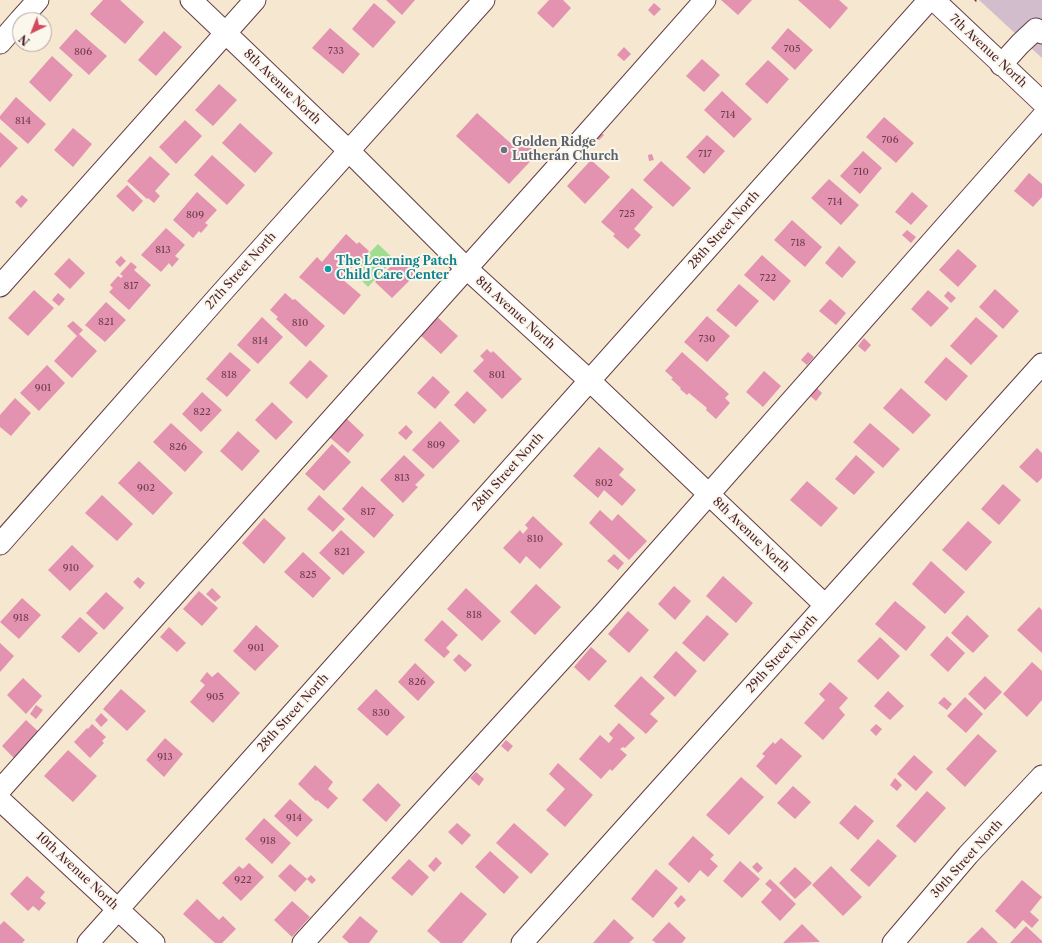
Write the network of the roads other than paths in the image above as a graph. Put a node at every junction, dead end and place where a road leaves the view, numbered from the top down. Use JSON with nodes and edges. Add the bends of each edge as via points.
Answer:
{"nodes":[{"id":1,"x":38,"y":0,"type":"edge"},
{"id":2,"x":191,"y":0,"type":"edge"},
{"id":3,"x":255,"y":0,"type":"edge"},
{"id":4,"x":484,"y":0,"type":"edge"},
{"id":5,"x":705,"y":0,"type":"edge"},
{"id":6,"x":929,"y":0,"type":"edge"},
{"id":7,"x":934,"y":0,"type":"edge"},
{"id":8,"x":27,"y":12,"type":"edge"},
{"id":9,"x":12,"y":29,"type":"edge"},
{"id":10,"x":225,"y":33,"type":"junction"},
{"id":11,"x":1042,"y":33,"type":"edge"},
{"id":12,"x":0,"y":43,"type":"edge"},
{"id":13,"x":1001,"y":65,"type":"junction"},
{"id":14,"x":1042,"y":102,"type":"edge"},
{"id":15,"x":1042,"y":117,"type":"edge"},
{"id":16,"x":349,"y":151,"type":"junction"},
{"id":17,"x":466,"y":268,"type":"junction"},
{"id":18,"x":0,"y":286,"type":"edge"},
{"id":19,"x":1042,"y":364,"type":"edge"},
{"id":20,"x":590,"y":380,"type":"junction"},
{"id":21,"x":708,"y":494,"type":"junction"},
{"id":22,"x":0,"y":544,"type":"edge"},
{"id":23,"x":825,"y":605,"type":"junction"},
{"id":24,"x":1042,"y":776,"type":"edge"},
{"id":25,"x":0,"y":790,"type":"edge"},
{"id":26,"x":0,"y":800,"type":"edge"},
{"id":27,"x":118,"y":909,"type":"junction"},
{"id":28,"x":88,"y":943,"type":"edge"},
{"id":29,"x":154,"y":943,"type":"edge"},
{"id":30,"x":303,"y":943,"type":"edge"},
{"id":31,"x":522,"y":943,"type":"edge"},
{"id":32,"x":893,"y":943,"type":"edge"}],
"edges":[{"from":1,"to":8,"type":"street"},
{"from":2,"to":10,"type":"street","name":"8th Avenue North"},
{"from":3,"to":10,"type":"street"},
{"from":4,"to":16,"type":"street","name":"27th Street North"},
{"from":5,"to":17,"type":"street"},
{"from":6,"to":20,"type":"street","name":"28th Street North"},
{"from":7,"to":13,"type":"street","name":"7th Avenue North"},
{"from":9,"to":12,"type":"street"},
{"from":10,"to":16,"type":"street","name":"8th Avenue North"},
{"from":10,"to":18,"type":"street"},
{"from":11,"to":13,"type":"street","via":[[1036,29]]},
{"from":13,"to":14,"type":"street","name":"7th Avenue North"},
{"from":15,"to":21,"type":"street"},
{"from":16,"to":17,"type":"street","name":"8th Avenue North"},
{"from":16,"to":22,"type":"street","name":"27th Street North"},
{"from":17,"to":20,"type":"street","name":"8th Avenue North"},
{"from":17,"to":25,"type":"street"},
{"from":19,"to":23,"type":"street","name":"29th Street North"},
{"from":20,"to":21,"type":"street","name":"8th Avenue North"},
{"from":20,"to":27,"type":"street","name":"28th Street North"},
{"from":21,"to":23,"type":"street","name":"8th Avenue North"},
{"from":21,"to":30,"type":"street","via":[[604,613]]},
{"from":23,"to":31,"type":"street","name":"29th Street North"},
{"from":24,"to":32,"type":"street","name":"30th Street North","via":[[968,855]]},
{"from":26,"to":27,"type":"street","name":"10th Avenue North"},
{"from":27,"to":28,"type":"street","name":"28th Street North"},
{"from":27,"to":29,"type":"street","name":"10th Avenue North"}]}
